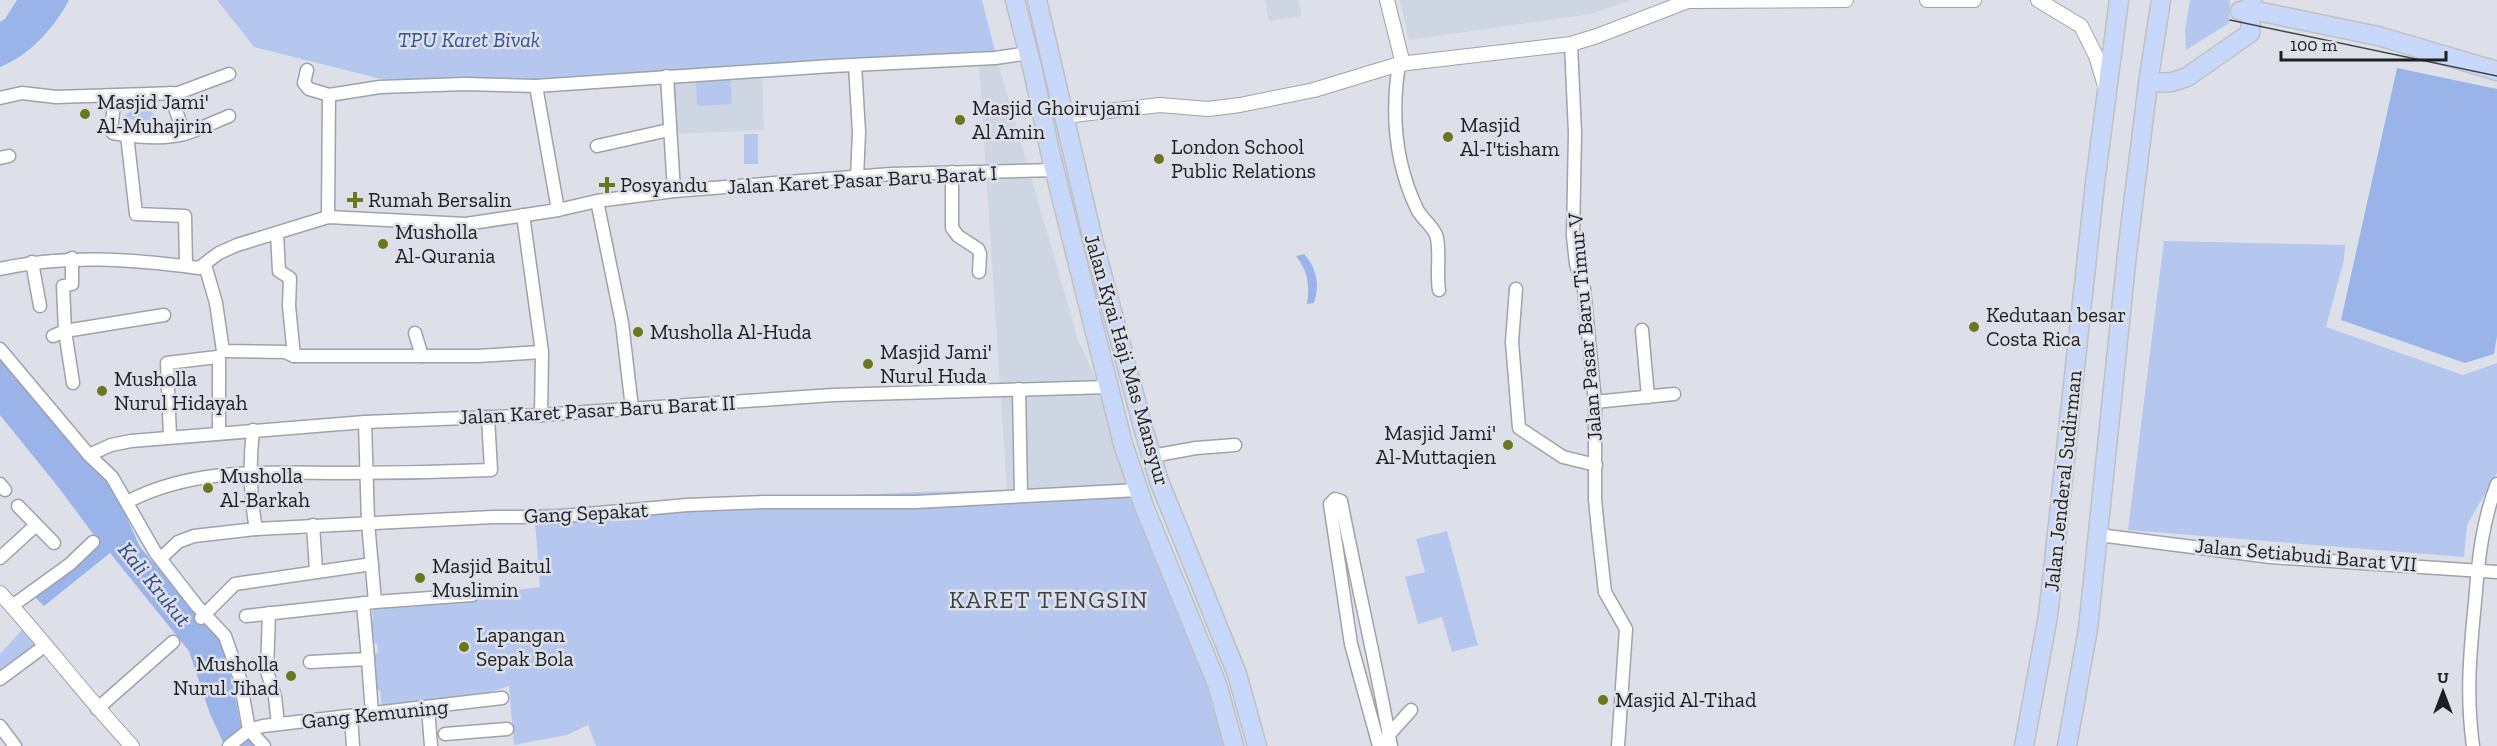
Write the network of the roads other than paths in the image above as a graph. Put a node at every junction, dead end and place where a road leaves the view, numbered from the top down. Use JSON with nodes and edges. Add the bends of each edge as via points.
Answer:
{"nodes":[{"id":1,"x":1015,"y":0,"type":"edge"},
{"id":2,"x":1037,"y":0,"type":"edge"},
{"id":3,"x":1387,"y":0,"type":"edge"},
{"id":4,"x":1846,"y":0,"type":"edge"},
{"id":5,"x":1928,"y":0,"type":"edge"},
{"id":6,"x":1974,"y":0,"type":"edge"},
{"id":7,"x":2038,"y":0,"type":"edge"},
{"id":8,"x":2119,"y":0,"type":"edge"},
{"id":9,"x":2161,"y":0,"type":"edge"},
{"id":10,"x":2246,"y":5,"type":"edge"},
{"id":11,"x":1571,"y":44,"type":"junction"},
{"id":12,"x":1029,"y":53,"type":"junction"},
{"id":13,"x":1401,"y":64,"type":"junction"},
{"id":14,"x":855,"y":65,"type":"junction"},
{"id":15,"x":307,"y":70,"type":"dead end"},
{"id":16,"x":2497,"y":71,"type":"edge"},
{"id":17,"x":229,"y":74,"type":"dead end"},
{"id":18,"x":667,"y":76,"type":"junction"},
{"id":19,"x":2148,"y":82,"type":"junction"},
{"id":20,"x":536,"y":86,"type":"junction"},
{"id":21,"x":2106,"y":90,"type":"junction"},
{"id":22,"x":170,"y":93,"type":"junction"},
{"id":23,"x":329,"y":95,"type":"junction"},
{"id":24,"x":115,"y":96,"type":"junction"},
{"id":25,"x":0,"y":98,"type":"edge"},
{"id":26,"x":229,"y":116,"type":"dead end"},
{"id":27,"x":1064,"y":116,"type":"junction"},
{"id":28,"x":669,"y":130,"type":"junction"},
{"id":29,"x":184,"y":134,"type":"junction"},
{"id":30,"x":127,"y":135,"type":"junction"},
{"id":31,"x":597,"y":146,"type":"dead end"},
{"id":32,"x":1055,"y":171,"type":"junction"},
{"id":33,"x":952,"y":172,"type":"junction"},
{"id":34,"x":857,"y":178,"type":"junction"},
{"id":35,"x":674,"y":191,"type":"junction"},
{"id":36,"x":597,"y":201,"type":"junction"},
{"id":37,"x":558,"y":210,"type":"junction"},
{"id":38,"x":523,"y":215,"type":"junction"},
{"id":39,"x":328,"y":217,"type":"junction"},
{"id":40,"x":277,"y":233,"type":"junction"},
{"id":41,"x":72,"y":258,"type":"junction"},
{"id":42,"x":32,"y":262,"type":"junction"},
{"id":43,"x":205,"y":265,"type":"junction"},
{"id":44,"x":186,"y":266,"type":"junction"},
{"id":45,"x":0,"y":269,"type":"edge"},
{"id":46,"x":979,"y":272,"type":"dead end"},
{"id":47,"x":1516,"y":289,"type":"dead end"},
{"id":48,"x":1439,"y":290,"type":"dead end"},
{"id":49,"x":40,"y":306,"type":"dead end"},
{"id":50,"x":164,"y":315,"type":"dead end"},
{"id":51,"x":1642,"y":330,"type":"dead end"},
{"id":52,"x":415,"y":333,"type":"dead end"},
{"id":53,"x":59,"y":334,"type":"junction"},
{"id":54,"x":0,"y":349,"type":"edge"},
{"id":55,"x":542,"y":352,"type":"junction"},
{"id":56,"x":294,"y":356,"type":"junction"},
{"id":57,"x":422,"y":356,"type":"junction"},
{"id":58,"x":73,"y":383,"type":"dead end"},
{"id":59,"x":1108,"y":387,"type":"junction"},
{"id":60,"x":1019,"y":389,"type":"junction"},
{"id":61,"x":1674,"y":394,"type":"dead end"},
{"id":62,"x":1648,"y":397,"type":"junction"},
{"id":63,"x":1595,"y":402,"type":"junction"},
{"id":64,"x":633,"y":408,"type":"junction"},
{"id":65,"x":541,"y":415,"type":"junction"},
{"id":66,"x":488,"y":417,"type":"junction"},
{"id":67,"x":365,"y":422,"type":"junction"},
{"id":68,"x":253,"y":430,"type":"junction"},
{"id":69,"x":219,"y":433,"type":"junction"},
{"id":70,"x":170,"y":437,"type":"junction"},
{"id":71,"x":1235,"y":445,"type":"dead end"},
{"id":72,"x":89,"y":455,"type":"junction"},
{"id":73,"x":1152,"y":456,"type":"junction"},
{"id":74,"x":1596,"y":465,"type":"junction"},
{"id":75,"x":250,"y":472,"type":"junction"},
{"id":76,"x":368,"y":473,"type":"junction"},
{"id":77,"x":2497,"y":484,"type":"edge"},
{"id":78,"x":1138,"y":490,"type":"junction"},
{"id":79,"x":1021,"y":496,"type":"junction"},
{"id":80,"x":127,"y":502,"type":"junction"},
{"id":81,"x":18,"y":506,"type":"dead end"},
{"id":82,"x":368,"y":522,"type":"junction"},
{"id":83,"x":36,"y":525,"type":"junction"},
{"id":84,"x":313,"y":525,"type":"junction"},
{"id":85,"x":1346,"y":527,"type":"junction"},
{"id":86,"x":1333,"y":528,"type":"junction"},
{"id":87,"x":256,"y":529,"type":"junction"},
{"id":88,"x":2099,"y":535,"type":"junction"},
{"id":89,"x":93,"y":542,"type":"dead end"},
{"id":90,"x":54,"y":543,"type":"dead end"},
{"id":91,"x":0,"y":558,"type":"edge"},
{"id":92,"x":160,"y":559,"type":"junction"},
{"id":93,"x":372,"y":564,"type":"junction"},
{"id":94,"x":2478,"y":569,"type":"junction"},
{"id":95,"x":316,"y":570,"type":"junction"},
{"id":96,"x":2497,"y":572,"type":"edge"},
{"id":97,"x":0,"y":593,"type":"edge"},
{"id":98,"x":472,"y":595,"type":"dead end"},
{"id":99,"x":369,"y":603,"type":"junction"},
{"id":100,"x":13,"y":608,"type":"junction"},
{"id":101,"x":269,"y":613,"type":"junction"},
{"id":102,"x":203,"y":616,"type":"junction"},
{"id":103,"x":246,"y":616,"type":"dead end"},
{"id":104,"x":1371,"y":639,"type":"junction"},
{"id":105,"x":173,"y":642,"type":"dead end"},
{"id":106,"x":46,"y":645,"type":"junction"},
{"id":107,"x":1350,"y":645,"type":"junction"},
{"id":108,"x":368,"y":659,"type":"junction"},
{"id":109,"x":310,"y":662,"type":"dead end"},
{"id":110,"x":1376,"y":674,"type":"junction"},
{"id":111,"x":1362,"y":678,"type":"junction"},
{"id":112,"x":0,"y":679,"type":"edge"},
{"id":113,"x":502,"y":698,"type":"dead end"},
{"id":114,"x":428,"y":708,"type":"junction"},
{"id":115,"x":97,"y":709,"type":"junction"},
{"id":116,"x":1411,"y":710,"type":"dead end"},
{"id":117,"x":372,"y":714,"type":"junction"},
{"id":118,"x":351,"y":716,"type":"junction"},
{"id":119,"x":278,"y":724,"type":"junction"},
{"id":120,"x":0,"y":726,"type":"edge"},
{"id":121,"x":507,"y":729,"type":"dead end"},
{"id":122,"x":248,"y":732,"type":"junction"},
{"id":123,"x":444,"y":740,"type":"edge"},
{"id":124,"x":430,"y":741,"type":"edge"},
{"id":125,"x":1384,"y":743,"type":"edge"},
{"id":126,"x":15,"y":746,"type":"edge"},
{"id":127,"x":132,"y":746,"type":"edge"},
{"id":128,"x":229,"y":746,"type":"edge"},
{"id":129,"x":264,"y":746,"type":"edge"},
{"id":130,"x":352,"y":746,"type":"edge"},
{"id":131,"x":1234,"y":746,"type":"edge"},
{"id":132,"x":1257,"y":746,"type":"edge"},
{"id":133,"x":1618,"y":746,"type":"edge"},
{"id":134,"x":2024,"y":746,"type":"edge"},
{"id":135,"x":2067,"y":746,"type":"edge"},
{"id":136,"x":2473,"y":746,"type":"edge"}],
"edges":[{"from":1,"to":12,"type":"main road","name":"Jalan Kyai Haji Mas Mansyur"},
{"from":2,"to":27,"type":"main road","name":"Jalan Kyai Haji Mas Mansyur"},
{"from":3,"to":13,"type":"street"},
{"from":4,"to":11,"type":"street","via":[[1688,1]]},
{"from":5,"to":6,"type":"street"},
{"from":7,"to":21,"type":"street","via":[[2081,26],[2096,56]]},
{"from":8,"to":21,"type":"main road","name":"Jalan Jenderal Sudirman"},
{"from":9,"to":19,"type":"main road","name":"Jalan Jenderal Sudirman"},
{"from":10,"to":16,"type":"main road","via":[[2378,36]]},
{"from":10,"to":19,"type":"main road","via":[[2250,33],[2187,76],[2172,82]]},
{"from":11,"to":13,"type":"street"},
{"from":11,"to":63,"type":"street","name":"Jalan Pasar Baru Timur V","via":[[1575,133],[1573,236],[1584,289]]},
{"from":12,"to":14,"type":"street"},
{"from":12,"to":32,"type":"main road","name":"Jalan Kyai Haji Mas Mansyur"},
{"from":13,"to":27,"type":"street","via":[[1314,90],[1240,105],[1208,109],[1160,105]]},
{"from":13,"to":48,"type":"street","via":[[1394,114],[1397,148],[1413,201],[1436,235]]},
{"from":14,"to":18,"type":"street"},
{"from":14,"to":34,"type":"street","via":[[860,132]]},
{"from":15,"to":23,"type":"street","via":[[306,87]]},
{"from":17,"to":22,"type":"street","via":[[193,89]]},
{"from":18,"to":20,"type":"street"},
{"from":18,"to":28,"type":"street"},
{"from":19,"to":88,"type":"main road","name":"Jalan Jenderal Sudirman"},
{"from":20,"to":23,"type":"street","via":[[380,87]]},
{"from":20,"to":37,"type":"street"},
{"from":21,"to":134,"type":"main road","name":"Jalan Jenderal Sudirman","via":[[2048,616]]},
{"from":22,"to":24,"type":"street"},
{"from":22,"to":29,"type":"street"},
{"from":23,"to":39,"type":"street"},
{"from":24,"to":25,"type":"street","via":[[22,93]]},
{"from":24,"to":30,"type":"street","via":[[111,130]]},
{"from":26,"to":29,"type":"street"},
{"from":27,"to":73,"type":"main road","name":"Jalan Kyai Haji Mas Mansyur","via":[[1114,326]]},
{"from":28,"to":31,"type":"street"},
{"from":28,"to":35,"type":"street"},
{"from":29,"to":30,"type":"street"},
{"from":30,"to":44,"type":"street","via":[[136,214],[185,216]]},
{"from":32,"to":33,"type":"street","name":"Jalan Karet Pasar Baru Barat I"},
{"from":32,"to":59,"type":"main road","name":"Jalan Kyai Haji Mas Mansyur"},
{"from":33,"to":34,"type":"street","name":"Jalan Karet Pasar Baru Barat I"},
{"from":33,"to":46,"type":"street","via":[[952,228],[978,249]]},
{"from":34,"to":35,"type":"street","name":"Jalan Karet Pasar Baru Barat I"},
{"from":35,"to":36,"type":"street","name":"Jalan Karet Pasar Baru Barat I"},
{"from":36,"to":37,"type":"street","name":"Jalan Karet Pasar Baru Barat I"},
{"from":36,"to":64,"type":"street","via":[[622,324]]},
{"from":37,"to":38,"type":"street","name":"Jalan Karet Pasar Baru Barat I"},
{"from":38,"to":39,"type":"street","name":"Jalan Karet Pasar Baru Barat I","via":[[466,224]]},
{"from":38,"to":55,"type":"street"},
{"from":39,"to":40,"type":"street","name":"Jalan Karet Pasar Baru Barat I"},
{"from":40,"to":43,"type":"street","name":"Jalan Karet Pasar Baru Barat I","via":[[219,253]]},
{"from":40,"to":56,"type":"street","via":[[279,271],[290,278]]},
{"from":41,"to":42,"type":"street"},
{"from":41,"to":44,"type":"street"},
{"from":41,"to":53,"type":"street","via":[[72,284],[63,286]]},
{"from":42,"to":45,"type":"street"},
{"from":42,"to":49,"type":"street"},
{"from":43,"to":44,"type":"street"},
{"from":43,"to":56,"type":"street","via":[[223,351],[276,351]]},
{"from":47,"to":74,"type":"street","name":"Jalan Pasar Baru Timur V","via":[[1512,342],[1519,428],[1563,457]]},
{"from":50,"to":53,"type":"street"},
{"from":51,"to":62,"type":"street"},
{"from":52,"to":57,"type":"street"},
{"from":53,"to":58,"type":"street"},
{"from":54,"to":72,"type":"street"},
{"from":55,"to":57,"type":"street"},
{"from":55,"to":65,"type":"street"},
{"from":56,"to":57,"type":"street"},
{"from":59,"to":60,"type":"street","name":"Jalan Karet Pasar Baru Barat II"},
{"from":59,"to":78,"type":"main road","name":"Jalan Kyai Haji Mas Mansyur"},
{"from":60,"to":64,"type":"street","name":"Jalan Karet Pasar Baru Barat II","via":[[873,393]]},
{"from":60,"to":79,"type":"street"},
{"from":61,"to":62,"type":"street"},
{"from":62,"to":63,"type":"street"},
{"from":63,"to":74,"type":"street","name":"Jalan Pasar Baru Timur V"},
{"from":64,"to":65,"type":"street","name":"Jalan Karet Pasar Baru Barat II"},
{"from":65,"to":66,"type":"street","name":"Jalan Karet Pasar Baru Barat II"},
{"from":66,"to":67,"type":"street","name":"Jalan Karet Pasar Baru Barat II"},
{"from":66,"to":76,"type":"street","via":[[491,470]]},
{"from":67,"to":68,"type":"street","name":"Jalan Karet Pasar Baru Barat II"},
{"from":67,"to":76,"type":"street"},
{"from":68,"to":69,"type":"street","name":"Jalan Karet Pasar Baru Barat II"},
{"from":68,"to":75,"type":"street"},
{"from":69,"to":70,"type":"street","name":"Jalan Karet Pasar Baru Barat II"},
{"from":69,"to":70,"type":"street","via":[[217,357],[167,363]]},
{"from":70,"to":72,"type":"street","name":"Jalan Karet Pasar Baru Barat II","via":[[111,445]]},
{"from":71,"to":73,"type":"street"},
{"from":72,"to":80,"type":"street","via":[[112,477]]},
{"from":73,"to":132,"type":"main road","name":"Jalan Kyai Haji Mas Mansyur","via":[[1225,640]]},
{"from":74,"to":133,"type":"street","name":"Jalan Pasar Baru Timur V","via":[[1595,499],[1605,592],[1626,629]]},
{"from":75,"to":76,"type":"street"},
{"from":75,"to":80,"type":"street","via":[[185,480],[153,488]]},
{"from":75,"to":87,"type":"street"},
{"from":76,"to":82,"type":"street"},
{"from":77,"to":94,"type":"street"},
{"from":78,"to":79,"type":"street","name":"Gang Sepakat"},
{"from":78,"to":131,"type":"main road","name":"Jalan Kyai Haji Mas Mansyur","via":[[1217,684]]},
{"from":79,"to":82,"type":"street","name":"Gang Sepakat","via":[[916,502],[687,505],[554,517]]},
{"from":80,"to":92,"type":"street"},
{"from":81,"to":83,"type":"street"},
{"from":82,"to":84,"type":"street","name":"Gang Sepakat"},
{"from":82,"to":93,"type":"street"},
{"from":83,"to":90,"type":"street"},
{"from":83,"to":91,"type":"street"},
{"from":84,"to":87,"type":"street","name":"Gang Sepakat"},
{"from":84,"to":95,"type":"street"},
{"from":85,"to":86,"type":"street"},
{"from":85,"to":86,"type":"street","via":[[1341,501],[1335,499],[1330,504]]},
{"from":85,"to":104,"type":"street"},
{"from":86,"to":107,"type":"street"},
{"from":87,"to":92,"type":"street","name":"Gang Sepakat","via":[[194,536],[178,542]]},
{"from":88,"to":94,"type":"street","name":"Jalan Setiabudi Barat VII","via":[[2271,556]]},
{"from":88,"to":135,"type":"main road","name":"Jalan Jenderal Sudirman"},
{"from":89,"to":100,"type":"street"},
{"from":92,"to":102,"type":"street"},
{"from":93,"to":95,"type":"street"},
{"from":93,"to":99,"type":"street"},
{"from":94,"to":96,"type":"street","name":"Jalan Setiabudi Barat VII"},
{"from":94,"to":136,"type":"street","via":[[2468,680]]},
{"from":95,"to":102,"type":"street","via":[[235,584]]},
{"from":97,"to":100,"type":"street"},
{"from":98,"to":99,"type":"street"},
{"from":99,"to":101,"type":"street"},
{"from":99,"to":108,"type":"street"},
{"from":100,"to":106,"type":"street"},
{"from":101,"to":103,"type":"street"},
{"from":101,"to":119,"type":"street","via":[[267,671]]},
{"from":102,"to":122,"type":"street","via":[[225,636],[240,679]]},
{"from":104,"to":107,"type":"street"},
{"from":104,"to":110,"type":"street"},
{"from":105,"to":115,"type":"street"},
{"from":106,"to":112,"type":"street"},
{"from":106,"to":115,"type":"street"},
{"from":107,"to":111,"type":"street"},
{"from":108,"to":109,"type":"street"},
{"from":108,"to":117,"type":"street"},
{"from":110,"to":111,"type":"street"},
{"from":110,"to":125,"type":"street"},
{"from":111,"to":125,"type":"street"},
{"from":113,"to":114,"type":"street","name":"Gang Kemuning"},
{"from":114,"to":117,"type":"street","name":"Gang Kemuning"},
{"from":114,"to":124,"type":"street"},
{"from":115,"to":127,"type":"street"},
{"from":116,"to":125,"type":"street"},
{"from":117,"to":118,"type":"street","name":"Gang Kemuning"},
{"from":118,"to":119,"type":"street","name":"Gang Kemuning"},
{"from":118,"to":130,"type":"street"},
{"from":119,"to":122,"type":"street","name":"Gang Kemuning"},
{"from":120,"to":126,"type":"street"},
{"from":121,"to":123,"type":"street"},
{"from":122,"to":128,"type":"street"},
{"from":122,"to":129,"type":"street"},
{"from":123,"to":124,"type":"street"}]}
